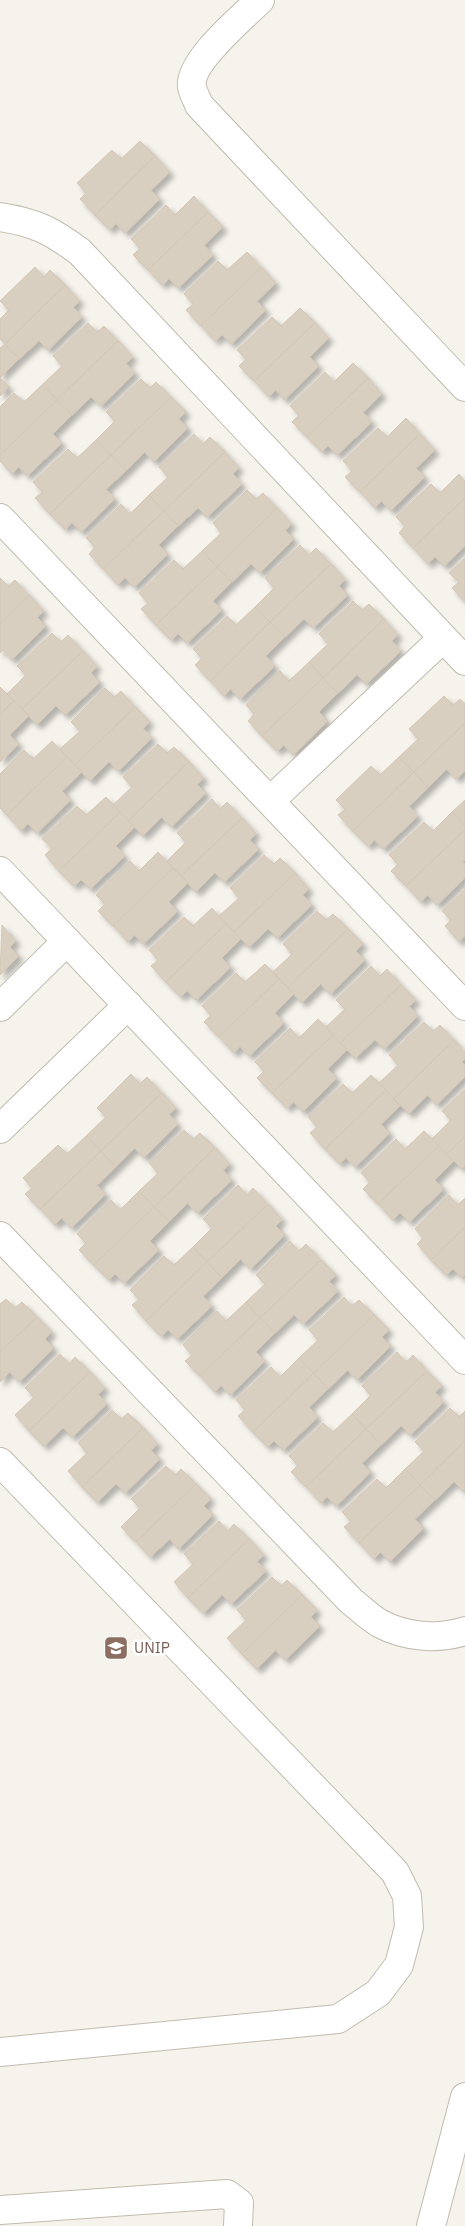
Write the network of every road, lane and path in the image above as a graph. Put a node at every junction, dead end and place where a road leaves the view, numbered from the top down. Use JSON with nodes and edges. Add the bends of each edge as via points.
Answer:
{"nodes":[{"id":1,"x":260,"y":0,"type":"edge"},
{"id":2,"x":0,"y":217,"type":"edge"},
{"id":3,"x":465,"y":387,"type":"edge"},
{"id":4,"x":0,"y":518,"type":"edge"},
{"id":5,"x":443,"y":638,"type":"junction"},
{"id":6,"x":465,"y":661,"type":"edge"},
{"id":7,"x":270,"y":801,"type":"junction"},
{"id":8,"x":0,"y":871,"type":"edge"},
{"id":9,"x":67,"y":942,"type":"junction"},
{"id":10,"x":128,"y":1005,"type":"junction"},
{"id":11,"x":465,"y":1006,"type":"edge"},
{"id":12,"x":0,"y":1008,"type":"edge"},
{"id":13,"x":0,"y":1129,"type":"edge"},
{"id":14,"x":0,"y":1236,"type":"edge"},
{"id":15,"x":465,"y":1360,"type":"edge"},
{"id":16,"x":0,"y":1462,"type":"edge"},
{"id":17,"x":465,"y":1631,"type":"edge"},
{"id":18,"x":0,"y":2052,"type":"edge"},
{"id":19,"x":465,"y":2097,"type":"edge"},
{"id":20,"x":0,"y":2210,"type":"edge"},
{"id":21,"x":238,"y":2226,"type":"edge"},
{"id":22,"x":431,"y":2226,"type":"edge"}],
"edges":[{"from":1,"to":3,"type":"street","via":[[208,51],[197,67],[192,85],[199,105]]},
{"from":2,"to":5,"type":"street","via":[[52,231],[80,252]]},
{"from":4,"to":7,"type":"street"},
{"from":5,"to":6,"type":"street"},
{"from":5,"to":7,"type":"street"},
{"from":7,"to":11,"type":"street"},
{"from":8,"to":9,"type":"street"},
{"from":9,"to":10,"type":"street"},
{"from":9,"to":12,"type":"street"},
{"from":10,"to":13,"type":"street"},
{"from":10,"to":15,"type":"street"},
{"from":14,"to":17,"type":"street","via":[[351,1601],[378,1622],[410,1635],[447,1637]]},
{"from":16,"to":18,"type":"street","via":[[395,1872],[407,1896],[409,1927],[399,1965],[378,1993],[338,2019]]},
{"from":19,"to":22,"type":"street"},
{"from":20,"to":21,"type":"street","via":[[227,2194],[239,2204]]}]}
